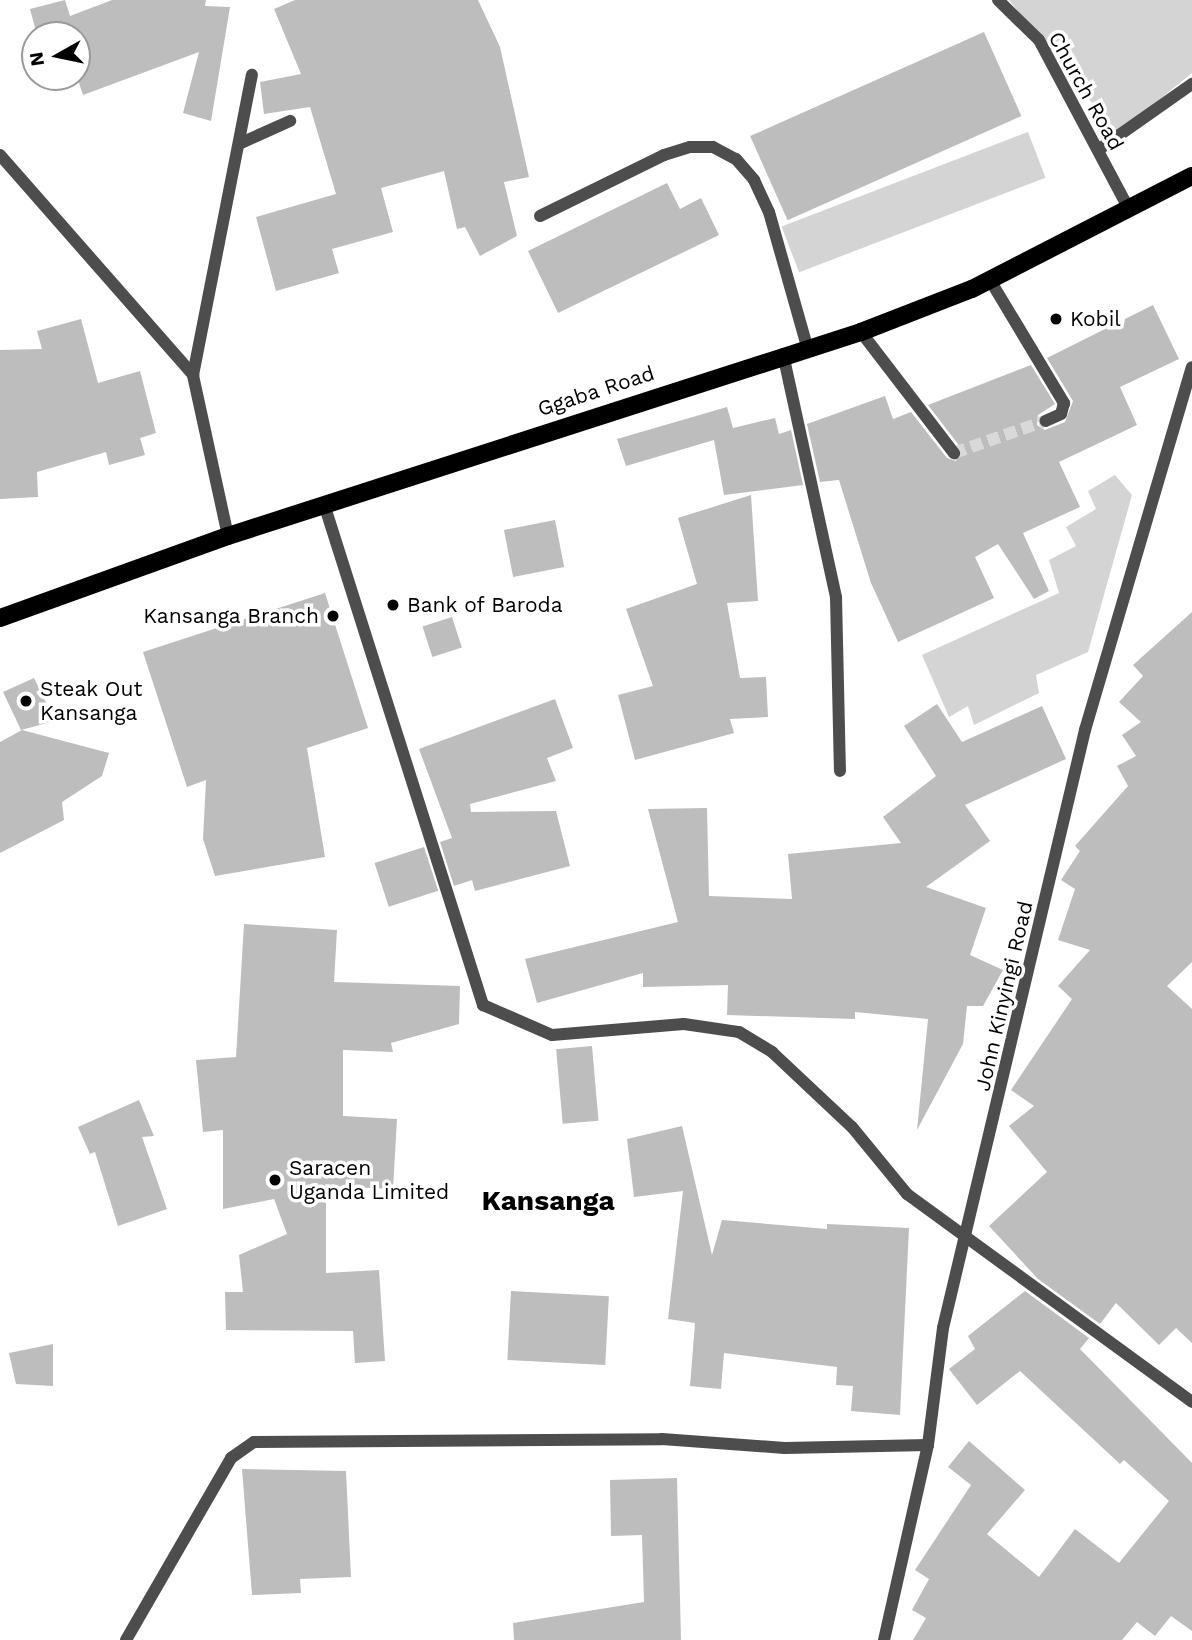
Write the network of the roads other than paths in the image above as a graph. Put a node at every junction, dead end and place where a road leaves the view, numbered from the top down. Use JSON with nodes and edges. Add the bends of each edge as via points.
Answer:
{"nodes":[{"id":1,"x":998,"y":0,"type":"edge"},
{"id":2,"x":251,"y":75,"type":"dead end"},
{"id":3,"x":1192,"y":84,"type":"edge"},
{"id":4,"x":290,"y":121,"type":"dead end"},
{"id":5,"x":241,"y":143,"type":"junction"},
{"id":6,"x":1098,"y":150,"type":"junction"},
{"id":7,"x":0,"y":155,"type":"edge"},
{"id":8,"x":1192,"y":176,"type":"edge"},
{"id":9,"x":1129,"y":209,"type":"junction"},
{"id":10,"x":540,"y":216,"type":"dead end"},
{"id":11,"x":990,"y":279,"type":"junction"},
{"id":12,"x":861,"y":332,"type":"junction"},
{"id":13,"x":807,"y":346,"type":"junction"},
{"id":14,"x":783,"y":354,"type":"junction"},
{"id":15,"x":1192,"y":367,"type":"edge"},
{"id":16,"x":192,"y":375,"type":"junction"},
{"id":17,"x":1045,"y":421,"type":"tunnel mouth"},
{"id":18,"x":954,"y":453,"type":"dead end"},
{"id":19,"x":324,"y":505,"type":"junction"},
{"id":20,"x":228,"y":536,"type":"junction"},
{"id":21,"x":0,"y":618,"type":"edge"},
{"id":22,"x":840,"y":771,"type":"dead end"},
{"id":23,"x":968,"y":1235,"type":"junction"},
{"id":24,"x":1192,"y":1402,"type":"edge"},
{"id":25,"x":928,"y":1445,"type":"junction"},
{"id":26,"x":127,"y":1640,"type":"edge"},
{"id":27,"x":884,"y":1640,"type":"edge"}],
"edges":[{"from":1,"to":6,"type":"street","name":"Church Road","via":[[1039,40]]},
{"from":2,"to":5,"type":"street"},
{"from":3,"to":6,"type":"street"},
{"from":4,"to":5,"type":"street"},
{"from":5,"to":16,"type":"street"},
{"from":6,"to":9,"type":"street","name":"Church Road"},
{"from":7,"to":16,"type":"street"},
{"from":8,"to":9,"type":"main road","name":"Ggaba Road"},
{"from":9,"to":11,"type":"main road","name":"Ggaba Road"},
{"from":10,"to":13,"type":"street","via":[[664,155],[690,147],[713,148],[736,159],[754,180],[769,212]]},
{"from":11,"to":12,"type":"main road","name":"Ggaba Road"},
{"from":11,"to":17,"type":"street","via":[[1064,404],[1061,414]]},
{"from":12,"to":13,"type":"main road","name":"Ggaba Road"},
{"from":12,"to":18,"type":"street"},
{"from":13,"to":14,"type":"main road","name":"Ggaba Road"},
{"from":14,"to":19,"type":"main road","name":"Ggaba Road"},
{"from":14,"to":22,"type":"street","via":[[836,597]]},
{"from":15,"to":23,"type":"street","name":"John Kinyingi Road","via":[[1086,730]]},
{"from":16,"to":20,"type":"street"},
{"from":19,"to":20,"type":"main road","name":"Ggaba Road"},
{"from":19,"to":23,"type":"street","via":[[483,1005],[552,1035],[684,1024],[739,1032],[772,1052],[852,1127],[907,1194]]},
{"from":20,"to":21,"type":"main road","name":"Ggaba Road"},
{"from":23,"to":24,"type":"street"},
{"from":23,"to":25,"type":"street","name":"John Kinyingi Road","via":[[943,1328]]},
{"from":25,"to":26,"type":"street","via":[[785,1448],[662,1439],[254,1443],[231,1458]]},
{"from":25,"to":27,"type":"street","name":"John Kinyingi Road"}]}
